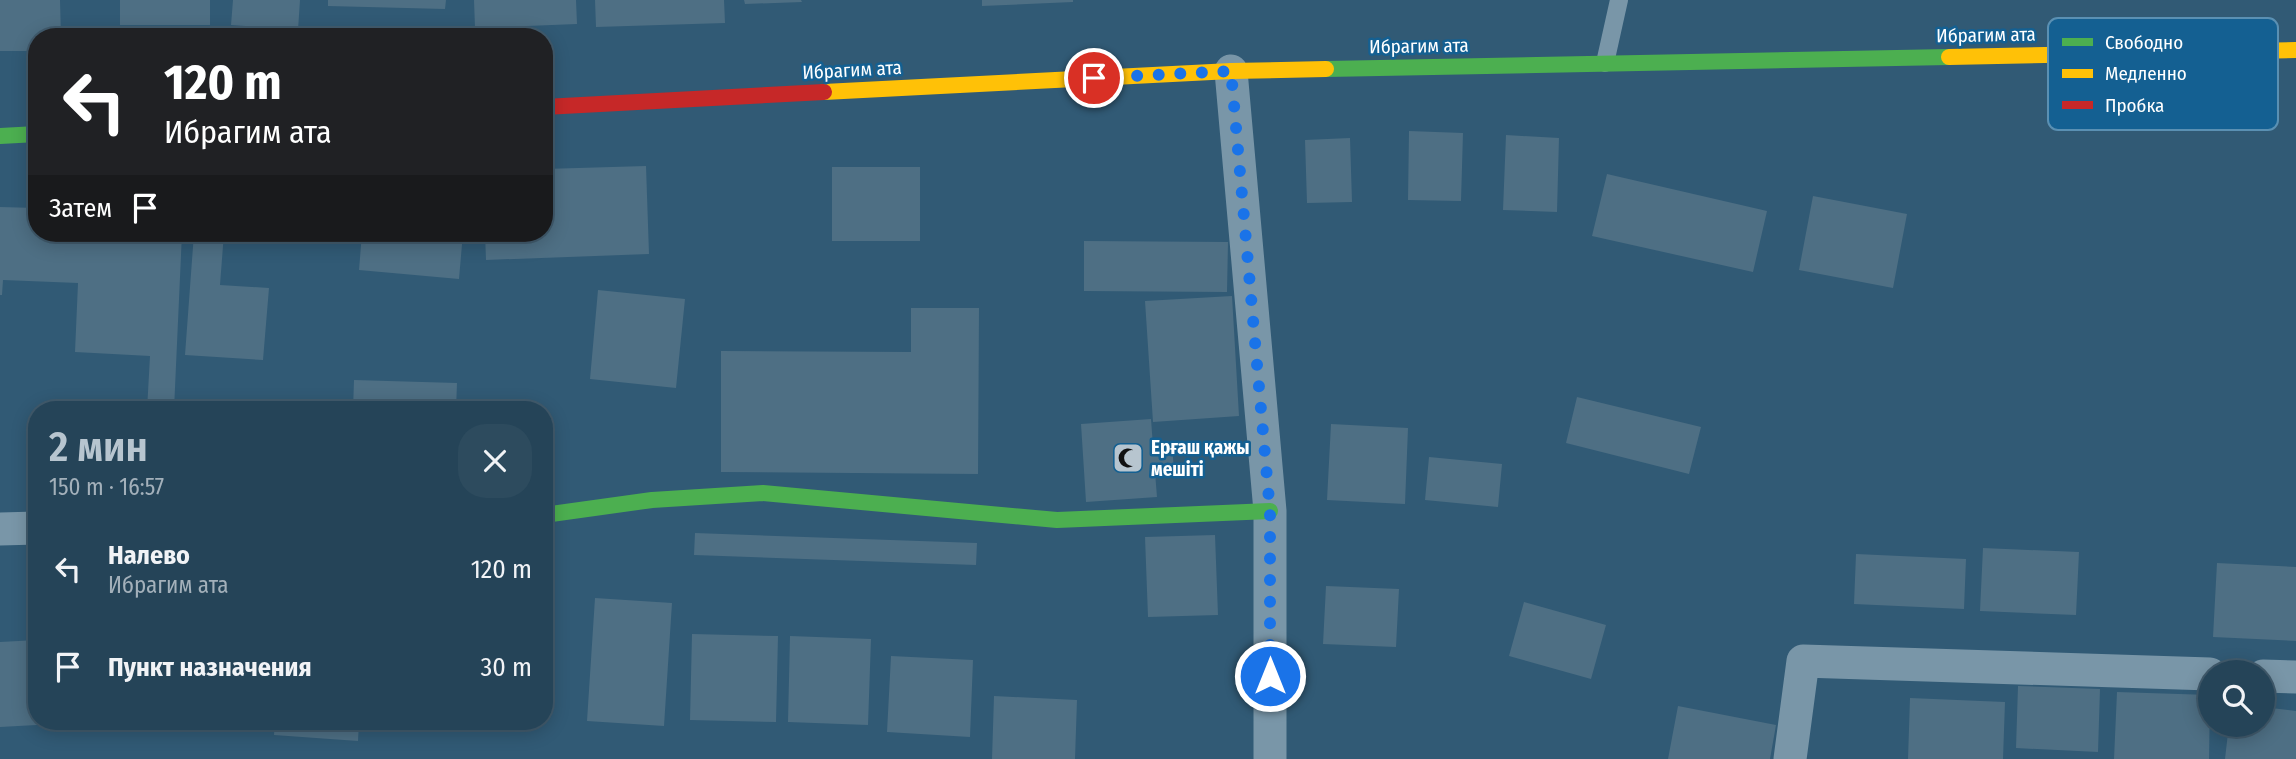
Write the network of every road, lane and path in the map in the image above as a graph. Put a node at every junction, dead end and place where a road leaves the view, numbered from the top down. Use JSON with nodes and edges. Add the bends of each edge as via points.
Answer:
{"nodes":[{"id":1,"x":1619,"y":0,"type":"edge"},
{"id":2,"x":2278,"y":50,"type":"edge"},
{"id":3,"x":2296,"y":50,"type":"edge"},
{"id":4,"x":2048,"y":55,"type":"edge"},
{"id":5,"x":1605,"y":63,"type":"junction"},
{"id":6,"x":1231,"y":71,"type":"junction"},
{"id":7,"x":553,"y":107,"type":"edge"},
{"id":8,"x":28,"y":134,"type":"edge"},
{"id":9,"x":0,"y":136,"type":"edge"},
{"id":10,"x":1270,"y":511,"type":"junction"},
{"id":11,"x":553,"y":514,"type":"edge"},
{"id":12,"x":28,"y":528,"type":"edge"},
{"id":13,"x":0,"y":529,"type":"edge"},
{"id":14,"x":2198,"y":674,"type":"edge"},
{"id":15,"x":2275,"y":676,"type":"edge"},
{"id":16,"x":2296,"y":677,"type":"edge"},
{"id":17,"x":1270,"y":759,"type":"edge"},
{"id":18,"x":1790,"y":759,"type":"edge"}],
"edges":[{"from":1,"to":5,"type":"lane"},
{"from":2,"to":3,"type":"street","name":"Ибрагим ата"},
{"from":4,"to":5,"type":"street","name":"Ибрагим ата"},
{"from":5,"to":6,"type":"street","name":"Ибрагим ата"},
{"from":6,"to":7,"type":"street","name":"Ибрагим ата"},
{"from":6,"to":10,"type":"street"},
{"from":8,"to":9,"type":"street"},
{"from":10,"to":11,"type":"street","via":[[1057,520],[764,493],[653,500]]},
{"from":10,"to":17,"type":"street"},
{"from":12,"to":13,"type":"street"},
{"from":14,"to":18,"type":"street","via":[[1803,661]]},
{"from":15,"to":16,"type":"street"}]}
